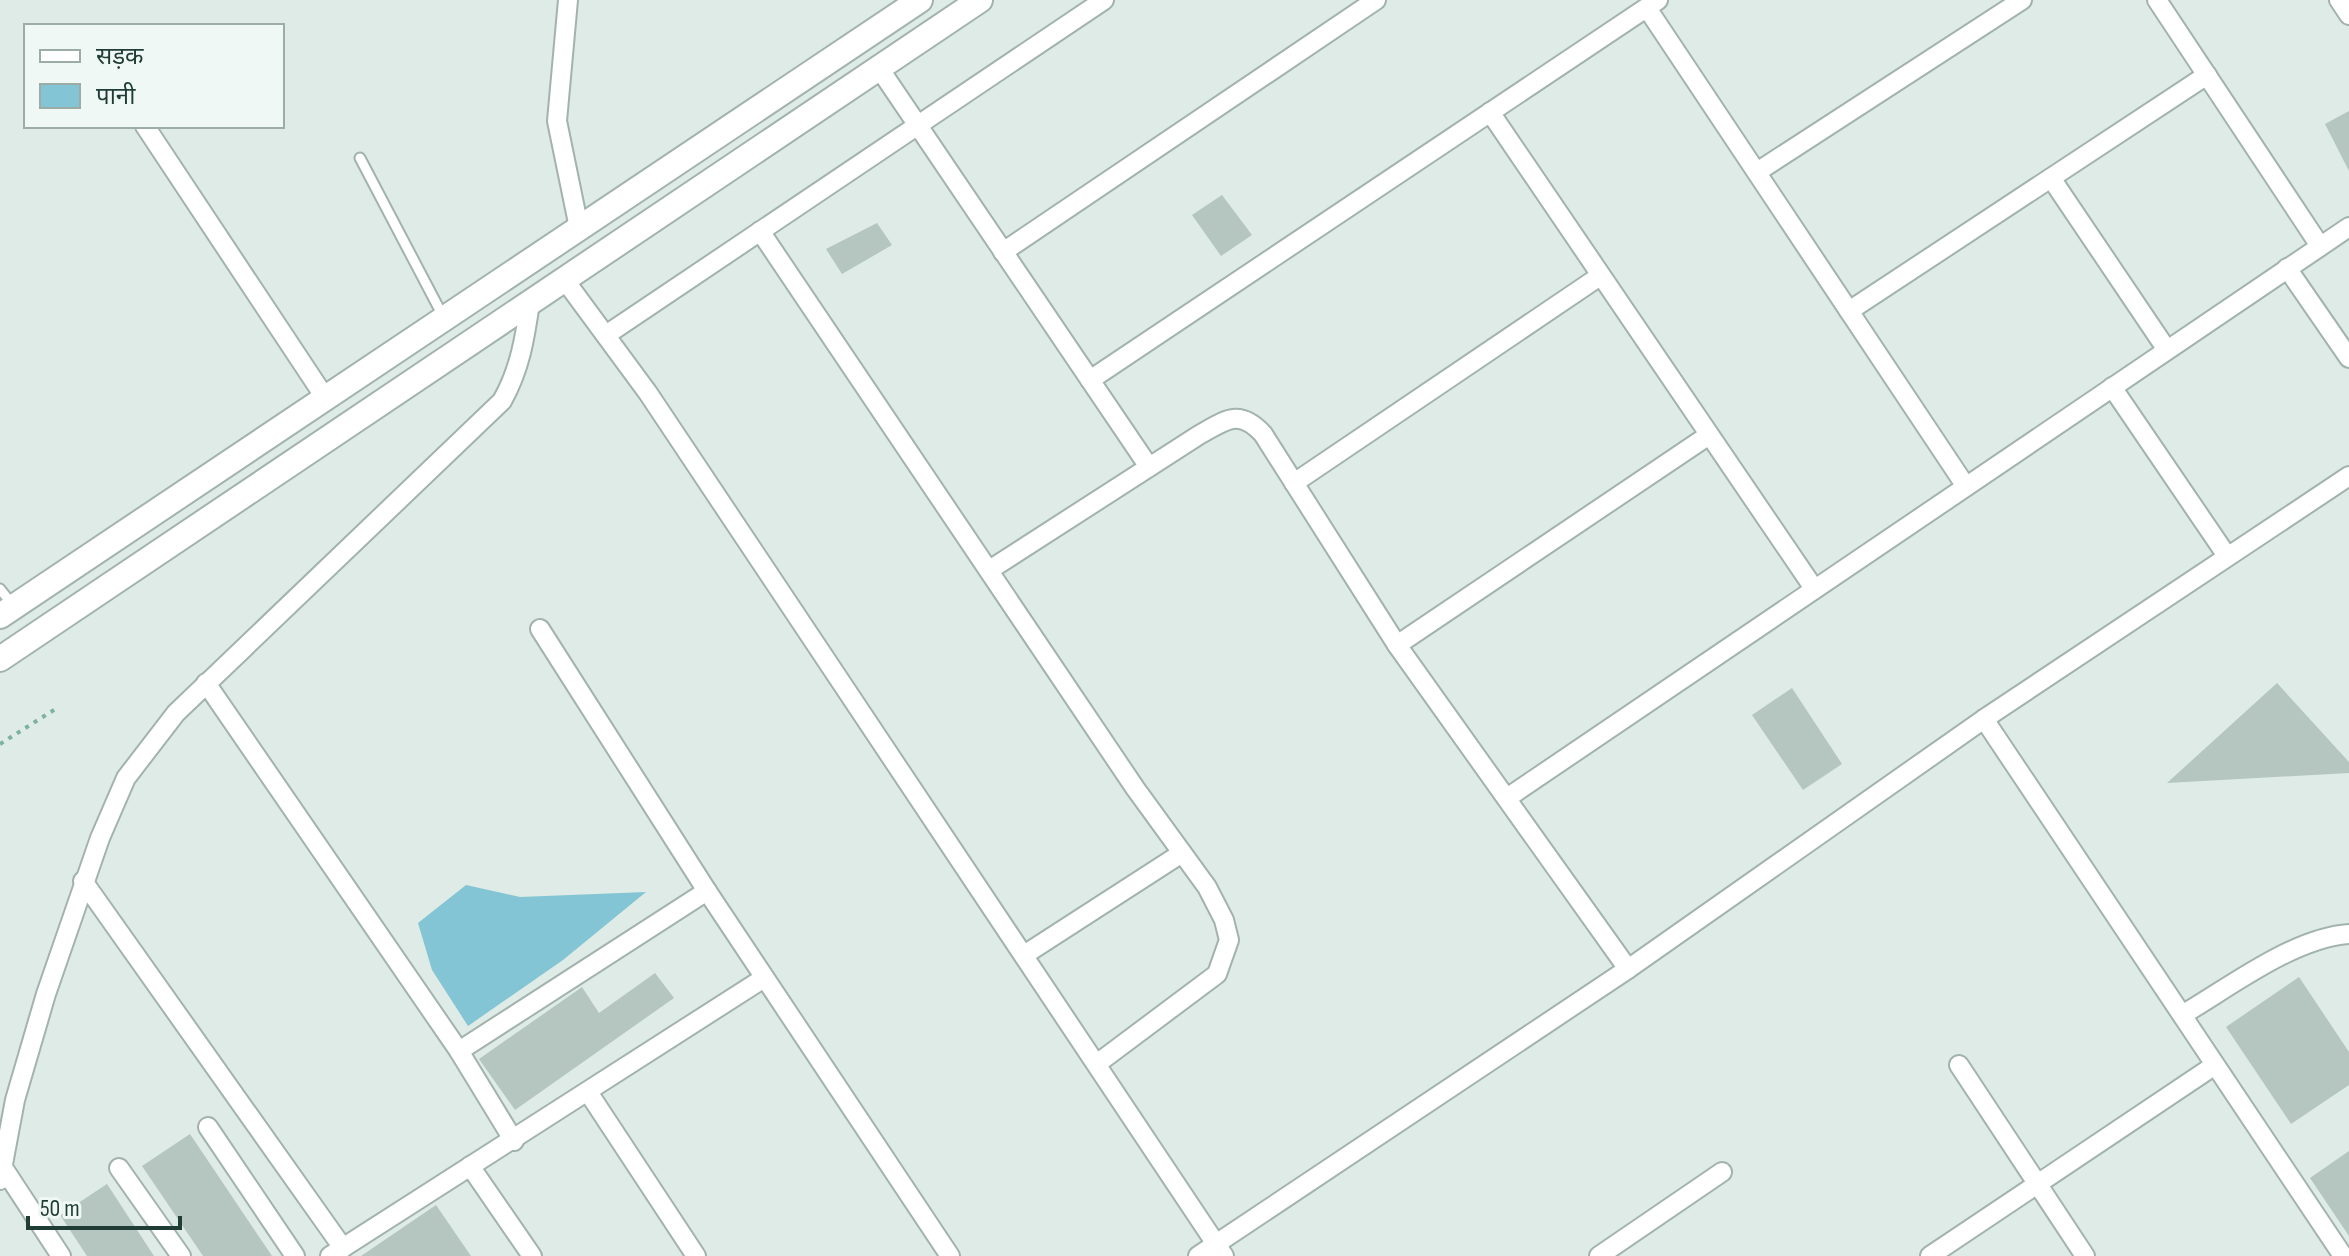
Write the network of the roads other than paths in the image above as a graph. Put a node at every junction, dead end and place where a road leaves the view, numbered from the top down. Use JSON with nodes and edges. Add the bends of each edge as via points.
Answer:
{"nodes":[{"id":1,"x":568,"y":0,"type":"edge"},
{"id":2,"x":920,"y":0,"type":"edge"},
{"id":3,"x":980,"y":0,"type":"edge"},
{"id":4,"x":1104,"y":0,"type":"edge"},
{"id":5,"x":1376,"y":0,"type":"edge"},
{"id":6,"x":2022,"y":0,"type":"edge"},
{"id":7,"x":2157,"y":0,"type":"edge"},
{"id":8,"x":2339,"y":0,"type":"edge"},
{"id":9,"x":1652,"y":4,"type":"edge"},
{"id":10,"x":2349,"y":15,"type":"edge"},
{"id":11,"x":879,"y":68,"type":"junction"},
{"id":12,"x":2207,"y":75,"type":"junction"},
{"id":13,"x":1490,"y":112,"type":"junction"},
{"id":14,"x":917,"y":125,"type":"junction"},
{"id":15,"x":146,"y":128,"type":"edge"},
{"id":16,"x":360,"y":158,"type":"dead end"},
{"id":17,"x":1757,"y":172,"type":"junction"},
{"id":18,"x":2051,"y":178,"type":"junction"},
{"id":19,"x":2349,"y":227,"type":"edge"},
{"id":20,"x":579,"y":228,"type":"junction"},
{"id":21,"x":760,"y":231,"type":"junction"},
{"id":22,"x":2320,"y":246,"type":"junction"},
{"id":23,"x":1003,"y":252,"type":"junction"},
{"id":24,"x":2287,"y":268,"type":"junction"},
{"id":25,"x":1600,"y":276,"type":"junction"},
{"id":26,"x":564,"y":279,"type":"junction"},
{"id":27,"x":530,"y":302,"type":"junction"},
{"id":28,"x":1849,"y":311,"type":"junction"},
{"id":29,"x":445,"y":319,"type":"junction"},
{"id":30,"x":606,"y":335,"type":"junction"},
{"id":31,"x":2167,"y":350,"type":"junction"},
{"id":32,"x":2349,"y":358,"type":"edge"},
{"id":33,"x":1090,"y":380,"type":"junction"},
{"id":34,"x":2112,"y":387,"type":"junction"},
{"id":35,"x":326,"y":399,"type":"junction"},
{"id":36,"x":1709,"y":435,"type":"junction"},
{"id":37,"x":1149,"y":467,"type":"junction"},
{"id":38,"x":2349,"y":476,"type":"edge"},
{"id":39,"x":1294,"y":483,"type":"junction"},
{"id":40,"x":1965,"y":485,"type":"junction"},
{"id":41,"x":2227,"y":556,"type":"junction"},
{"id":42,"x":991,"y":569,"type":"junction"},
{"id":43,"x":1813,"y":587,"type":"junction"},
{"id":44,"x":5,"y":604,"type":"edge"},
{"id":45,"x":540,"y":629,"type":"dead end"},
{"id":46,"x":1397,"y":645,"type":"junction"},
{"id":47,"x":0,"y":659,"type":"edge"},
{"id":48,"x":206,"y":683,"type":"junction"},
{"id":49,"x":1984,"y":719,"type":"junction"},
{"id":50,"x":1507,"y":798,"type":"junction"},
{"id":51,"x":1182,"y":853,"type":"junction"},
{"id":52,"x":83,"y":881,"type":"junction"},
{"id":53,"x":707,"y":891,"type":"junction"},
{"id":54,"x":2349,"y":934,"type":"edge"},
{"id":55,"x":1024,"y":955,"type":"junction"},
{"id":56,"x":1628,"y":969,"type":"junction"},
{"id":57,"x":764,"y":978,"type":"junction"},
{"id":58,"x":2182,"y":1015,"type":"junction"},
{"id":59,"x":459,"y":1051,"type":"junction"},
{"id":60,"x":1098,"y":1063,"type":"junction"},
{"id":61,"x":1959,"y":1065,"type":"dead end"},
{"id":62,"x":2215,"y":1065,"type":"junction"},
{"id":63,"x":588,"y":1092,"type":"junction"},
{"id":64,"x":208,"y":1127,"type":"dead end"},
{"id":65,"x":514,"y":1141,"type":"junction"},
{"id":66,"x":470,"y":1166,"type":"junction"},
{"id":67,"x":119,"y":1168,"type":"dead end"},
{"id":68,"x":1722,"y":1172,"type":"dead end"},
{"id":69,"x":1,"y":1173,"type":"edge"},
{"id":70,"x":2036,"y":1184,"type":"junction"},
{"id":71,"x":1220,"y":1250,"type":"edge"},
{"id":72,"x":337,"y":1252,"type":"edge"},
{"id":73,"x":525,"y":1254,"type":"edge"},
{"id":74,"x":61,"y":1256,"type":"edge"},
{"id":75,"x":181,"y":1256,"type":"edge"},
{"id":76,"x":295,"y":1256,"type":"edge"},
{"id":77,"x":696,"y":1256,"type":"edge"},
{"id":78,"x":950,"y":1256,"type":"edge"},
{"id":79,"x":1198,"y":1256,"type":"edge"},
{"id":80,"x":1599,"y":1256,"type":"edge"},
{"id":81,"x":1930,"y":1256,"type":"edge"},
{"id":82,"x":2085,"y":1256,"type":"edge"},
{"id":83,"x":2343,"y":1256,"type":"edge"}],
"edges":[{"from":1,"to":20,"type":"street","via":[[557,121]]},
{"from":2,"to":20,"type":"street"},
{"from":3,"to":11,"type":"street"},
{"from":4,"to":14,"type":"street"},
{"from":5,"to":23,"type":"street"},
{"from":6,"to":17,"type":"street"},
{"from":7,"to":12,"type":"street"},
{"from":8,"to":10,"type":"street"},
{"from":9,"to":13,"type":"street"},
{"from":9,"to":17,"type":"street"},
{"from":11,"to":14,"type":"street"},
{"from":11,"to":26,"type":"street"},
{"from":12,"to":18,"type":"street"},
{"from":12,"to":22,"type":"street"},
{"from":13,"to":25,"type":"street"},
{"from":13,"to":33,"type":"street"},
{"from":14,"to":21,"type":"street"},
{"from":14,"to":23,"type":"street"},
{"from":15,"to":35,"type":"street"},
{"from":16,"to":29,"type":"lane"},
{"from":17,"to":28,"type":"street"},
{"from":18,"to":28,"type":"street"},
{"from":18,"to":31,"type":"street"},
{"from":19,"to":22,"type":"street"},
{"from":20,"to":29,"type":"street"},
{"from":21,"to":30,"type":"street"},
{"from":21,"to":42,"type":"street"},
{"from":22,"to":24,"type":"street"},
{"from":23,"to":33,"type":"street"},
{"from":24,"to":31,"type":"street"},
{"from":24,"to":32,"type":"street"},
{"from":25,"to":36,"type":"street"},
{"from":25,"to":39,"type":"street"},
{"from":26,"to":27,"type":"street"},
{"from":26,"to":30,"type":"street"},
{"from":27,"to":47,"type":"street"},
{"from":27,"to":48,"type":"street","via":[[522,355],[502,401]]},
{"from":28,"to":40,"type":"street"},
{"from":29,"to":35,"type":"street"},
{"from":30,"to":55,"type":"street"},
{"from":31,"to":34,"type":"street"},
{"from":33,"to":37,"type":"street"},
{"from":34,"to":40,"type":"street"},
{"from":34,"to":41,"type":"street"},
{"from":35,"to":44,"type":"street"},
{"from":36,"to":43,"type":"street"},
{"from":36,"to":46,"type":"street"},
{"from":37,"to":39,"type":"street","via":[[1225,421],[1241,417],[1263,434]]},
{"from":37,"to":42,"type":"street"},
{"from":38,"to":41,"type":"street"},
{"from":39,"to":46,"type":"street"},
{"from":40,"to":43,"type":"street"},
{"from":41,"to":49,"type":"street"},
{"from":42,"to":51,"type":"street"},
{"from":43,"to":50,"type":"street"},
{"from":45,"to":53,"type":"street"},
{"from":46,"to":50,"type":"street"},
{"from":48,"to":52,"type":"street","via":[[126,778]]},
{"from":48,"to":59,"type":"street"},
{"from":49,"to":56,"type":"street"},
{"from":49,"to":58,"type":"street"},
{"from":50,"to":56,"type":"street"},
{"from":51,"to":55,"type":"street"},
{"from":51,"to":60,"type":"street","via":[[1224,920],[1229,940],[1225,959],[1217,974]]},
{"from":52,"to":69,"type":"street","via":[[22,1072]]},
{"from":52,"to":72,"type":"street"},
{"from":53,"to":57,"type":"street"},
{"from":53,"to":59,"type":"street"},
{"from":54,"to":58,"type":"street","via":[[2303,944]]},
{"from":55,"to":60,"type":"street"},
{"from":56,"to":71,"type":"street"},
{"from":57,"to":63,"type":"street"},
{"from":57,"to":78,"type":"street"},
{"from":58,"to":62,"type":"street"},
{"from":59,"to":65,"type":"street"},
{"from":60,"to":71,"type":"street"},
{"from":61,"to":70,"type":"street"},
{"from":62,"to":70,"type":"street"},
{"from":62,"to":83,"type":"street"},
{"from":63,"to":65,"type":"street"},
{"from":63,"to":77,"type":"street"},
{"from":64,"to":76,"type":"street"},
{"from":65,"to":66,"type":"street"},
{"from":66,"to":72,"type":"street"},
{"from":66,"to":73,"type":"street"},
{"from":67,"to":75,"type":"street"},
{"from":68,"to":80,"type":"street"},
{"from":69,"to":74,"type":"street"},
{"from":70,"to":81,"type":"street"},
{"from":70,"to":82,"type":"street"},
{"from":71,"to":79,"type":"street"}]}
